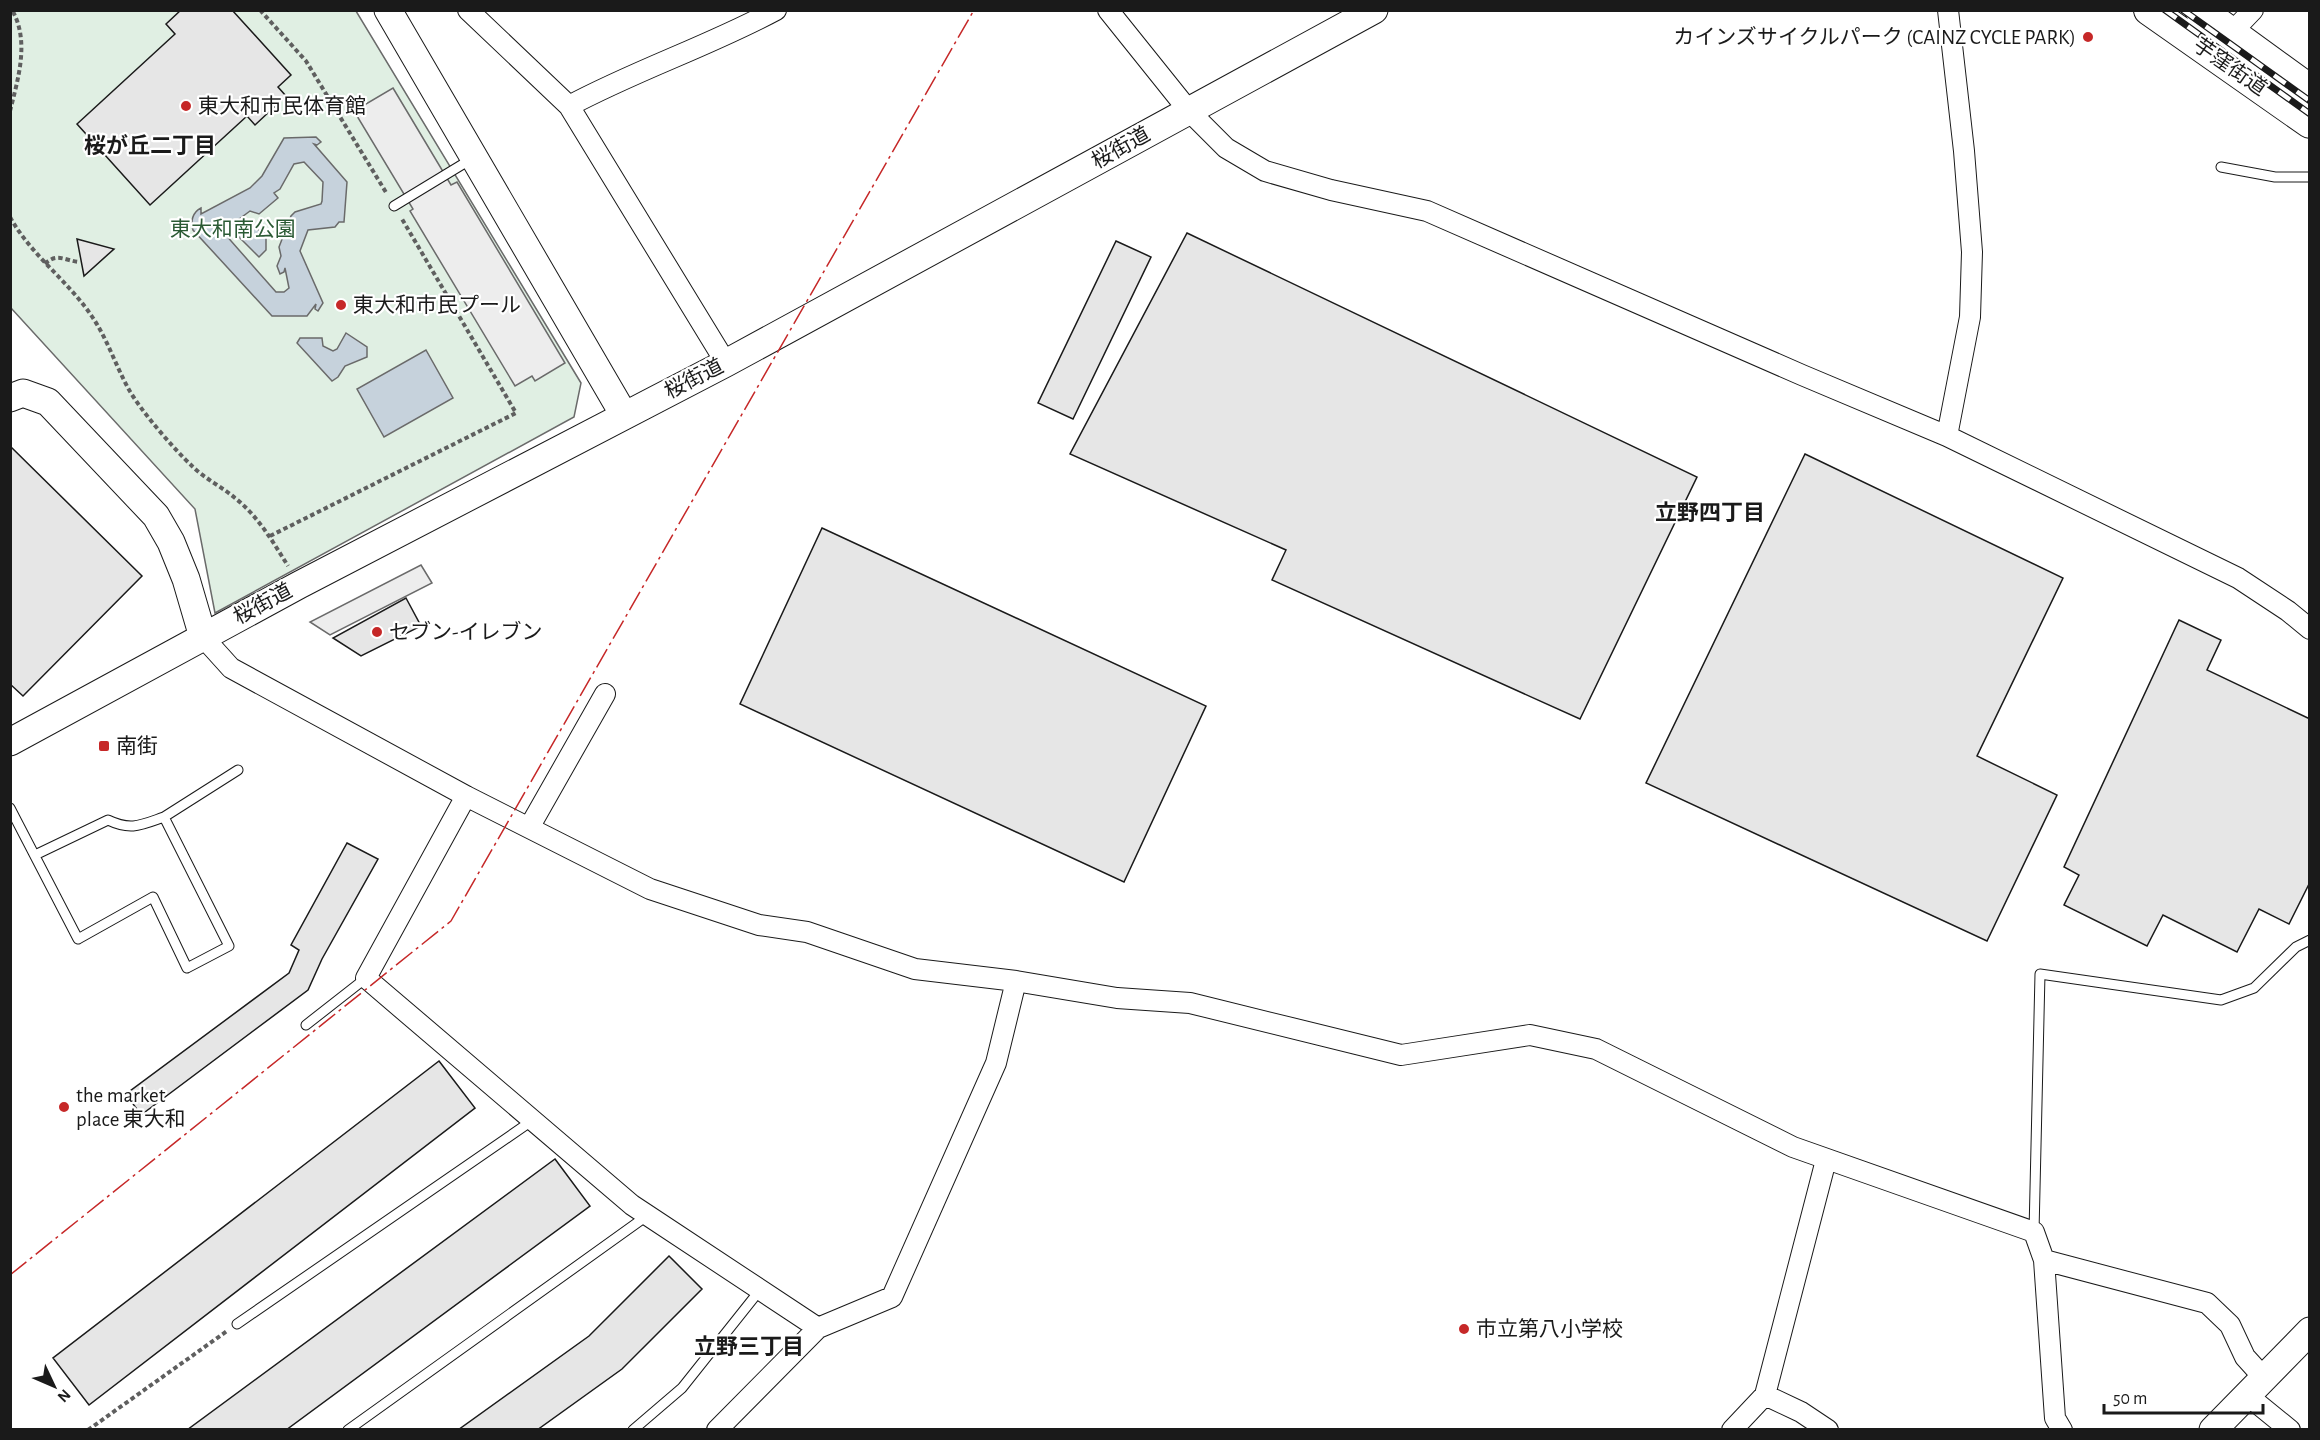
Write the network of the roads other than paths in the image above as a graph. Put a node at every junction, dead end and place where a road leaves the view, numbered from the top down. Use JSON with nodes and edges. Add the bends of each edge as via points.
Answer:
{"nodes":[{"id":1,"x":388,"y":10,"type":"edge"},
{"id":2,"x":468,"y":10,"type":"edge"},
{"id":3,"x":776,"y":10,"type":"edge"},
{"id":4,"x":1108,"y":10,"type":"edge"},
{"id":5,"x":1374,"y":10,"type":"edge"},
{"id":6,"x":1947,"y":10,"type":"edge"},
{"id":7,"x":2150,"y":10,"type":"edge"},
{"id":8,"x":2200,"y":10,"type":"edge"},
{"id":9,"x":2253,"y":10,"type":"edge"},
{"id":10,"x":2231,"y":33,"type":"junction"},
{"id":11,"x":2310,"y":90,"type":"edge"},
{"id":12,"x":569,"y":106,"type":"junction"},
{"id":13,"x":1189,"y":111,"type":"junction"},
{"id":14,"x":2310,"y":123,"type":"edge"},
{"id":15,"x":475,"y":157,"type":"junction"},
{"id":16,"x":2221,"y":167,"type":"dead end"},
{"id":17,"x":2310,"y":177,"type":"edge"},
{"id":18,"x":394,"y":206,"type":"road end"},
{"id":19,"x":726,"y":363,"type":"junction"},
{"id":20,"x":10,"y":398,"type":"edge"},
{"id":21,"x":624,"y":415,"type":"junction"},
{"id":22,"x":1947,"y":436,"type":"junction"},
{"id":23,"x":2310,"y":629,"type":"edge"},
{"id":24,"x":203,"y":637,"type":"junction"},
{"id":25,"x":605,"y":694,"type":"dead end"},
{"id":26,"x":10,"y":742,"type":"edge"},
{"id":27,"x":238,"y":770,"type":"dead end"},
{"id":28,"x":466,"y":796,"type":"junction"},
{"id":29,"x":10,"y":808,"type":"edge"},
{"id":30,"x":164,"y":817,"type":"junction"},
{"id":31,"x":530,"y":826,"type":"junction"},
{"id":32,"x":35,"y":855,"type":"junction"},
{"id":33,"x":2310,"y":940,"type":"edge"},
{"id":34,"x":366,"y":978,"type":"junction"},
{"id":35,"x":1016,"y":981,"type":"junction"},
{"id":36,"x":306,"y":1025,"type":"dead end"},
{"id":37,"x":533,"y":1120,"type":"junction"},
{"id":38,"x":1826,"y":1160,"type":"junction"},
{"id":39,"x":648,"y":1215,"type":"junction"},
{"id":40,"x":2034,"y":1232,"type":"junction"},
{"id":41,"x":2044,"y":1260,"type":"junction"},
{"id":42,"x":760,"y":1290,"type":"junction"},
{"id":43,"x":237,"y":1324,"type":"road end"},
{"id":44,"x":818,"y":1328,"type":"junction"},
{"id":45,"x":2310,"y":1331,"type":"edge"},
{"id":46,"x":2256,"y":1387,"type":"junction"},
{"id":47,"x":1765,"y":1395,"type":"junction"},
{"id":48,"x":348,"y":1430,"type":"edge"},
{"id":49,"x":633,"y":1430,"type":"edge"},
{"id":50,"x":717,"y":1430,"type":"edge"},
{"id":51,"x":1732,"y":1430,"type":"edge"},
{"id":52,"x":1828,"y":1430,"type":"edge"},
{"id":53,"x":2062,"y":1430,"type":"edge"},
{"id":54,"x":2213,"y":1430,"type":"edge"},
{"id":55,"x":2290,"y":1430,"type":"edge"}],
"edges":[{"from":1,"to":15,"type":"street"},
{"from":2,"to":12,"type":"street"},
{"from":3,"to":12,"type":"street"},
{"from":4,"to":13,"type":"street"},
{"from":5,"to":13,"type":"street","name":"桜街道"},
{"from":6,"to":22,"type":"street","via":[[1972,252],[1970,317]]},
{"from":7,"to":14,"type":"main road","name":"芋窪街道"},
{"from":8,"to":10,"type":"main road","name":"芋窪街道"},
{"from":9,"to":10,"type":"street"},
{"from":10,"to":11,"type":"main road","name":"芋窪街道"},
{"from":12,"to":19,"type":"street"},
{"from":13,"to":19,"type":"street","name":"桜街道"},
{"from":13,"to":22,"type":"street","via":[[1226,148],[1265,171],[1427,211]]},
{"from":15,"to":18,"type":"lane"},
{"from":15,"to":21,"type":"street"},
{"from":16,"to":17,"type":"lane","via":[[2275,177]]},
{"from":19,"to":21,"type":"street","name":"桜街道"},
{"from":20,"to":24,"type":"street","via":[[23,393],[48,402],[156,516],[186,579]]},
{"from":21,"to":24,"type":"street","name":"桜街道"},
{"from":22,"to":23,"type":"street","via":[[2238,579]]},
{"from":24,"to":26,"type":"street","name":"桜街道"},
{"from":24,"to":28,"type":"street","via":[[231,668]]},
{"from":25,"to":31,"type":"street"},
{"from":27,"to":30,"type":"lane"},
{"from":28,"to":31,"type":"street"},
{"from":28,"to":34,"type":"street"},
{"from":29,"to":32,"type":"lane"},
{"from":30,"to":32,"type":"lane","via":[[136,827],[108,820]]},
{"from":30,"to":32,"type":"lane","via":[[229,946],[187,968],[153,897],[78,939]]},
{"from":31,"to":35,"type":"street","via":[[650,889],[759,925],[807,932],[915,969]]},
{"from":33,"to":40,"type":"lane","via":[[2296,947],[2254,988],[2221,1000],[2040,974]]},
{"from":34,"to":36,"type":"lane"},
{"from":34,"to":37,"type":"street"},
{"from":35,"to":38,"type":"street","via":[[1117,998],[1190,1003],[1401,1055],[1530,1035],[1596,1049]]},
{"from":35,"to":44,"type":"street","via":[[996,1063],[892,1297]]},
{"from":37,"to":39,"type":"street"},
{"from":37,"to":43,"type":"lane"},
{"from":38,"to":40,"type":"street"},
{"from":38,"to":47,"type":"street"},
{"from":39,"to":42,"type":"street"},
{"from":39,"to":48,"type":"lane"},
{"from":40,"to":41,"type":"street"},
{"from":41,"to":46,"type":"street","via":[[2207,1303],[2230,1325]]},
{"from":41,"to":53,"type":"street","via":[[2055,1418]]},
{"from":42,"to":44,"type":"street"},
{"from":42,"to":49,"type":"lane","via":[[682,1388]]},
{"from":44,"to":50,"type":"street"},
{"from":45,"to":46,"type":"street"},
{"from":46,"to":54,"type":"street"},
{"from":46,"to":55,"type":"street"},
{"from":47,"to":51,"type":"street"},
{"from":47,"to":52,"type":"street"}]}
